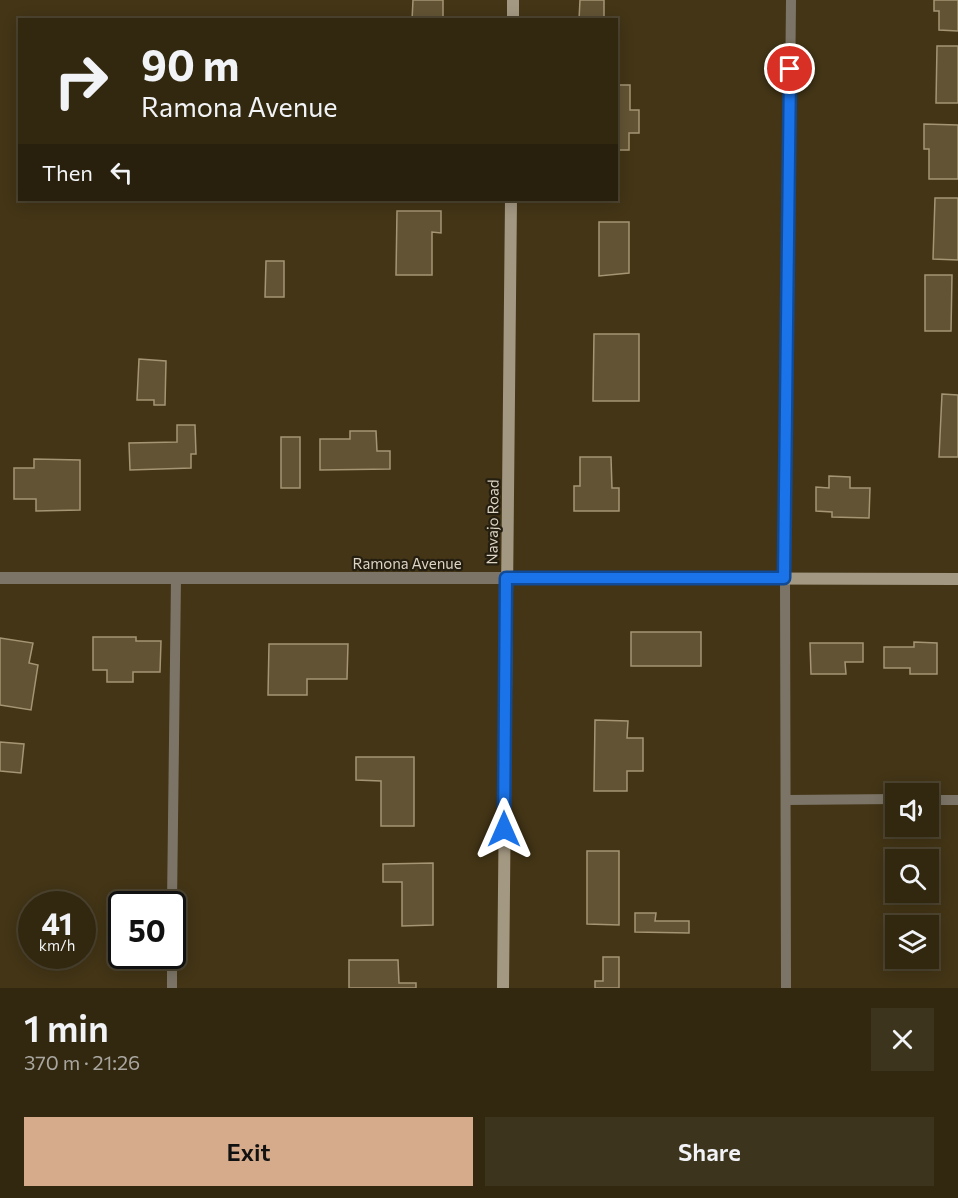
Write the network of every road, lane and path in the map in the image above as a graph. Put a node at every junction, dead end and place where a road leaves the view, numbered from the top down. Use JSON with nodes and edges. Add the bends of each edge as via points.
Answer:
{"nodes":[{"id":1,"x":513,"y":0,"type":"edge"},
{"id":2,"x":791,"y":0,"type":"edge"},
{"id":3,"x":513,"y":18,"type":"edge"},
{"id":4,"x":511,"y":201,"type":"edge"},
{"id":5,"x":0,"y":578,"type":"edge"},
{"id":6,"x":176,"y":578,"type":"junction"},
{"id":7,"x":506,"y":578,"type":"junction"},
{"id":8,"x":784,"y":578,"type":"junction"},
{"id":9,"x":958,"y":579,"type":"edge"},
{"id":10,"x":885,"y":799,"type":"edge"},
{"id":11,"x":786,"y":800,"type":"junction"},
{"id":12,"x":939,"y":800,"type":"edge"},
{"id":13,"x":958,"y":800,"type":"edge"},
{"id":14,"x":172,"y":891,"type":"edge"},
{"id":15,"x":172,"y":969,"type":"edge"},
{"id":16,"x":172,"y":988,"type":"edge"},
{"id":17,"x":503,"y":988,"type":"edge"},
{"id":18,"x":786,"y":988,"type":"edge"}],
"edges":[{"from":1,"to":3,"type":"main road"},
{"from":2,"to":8,"type":"lane"},
{"from":4,"to":7,"type":"main road","name":"Navajo Road"},
{"from":5,"to":6,"type":"street","name":"Ramona Avenue"},
{"from":6,"to":7,"type":"street","name":"Ramona Avenue"},
{"from":6,"to":14,"type":"lane"},
{"from":7,"to":8,"type":"main road","name":"Ramona Avenue"},
{"from":7,"to":17,"type":"main road","name":"Navajo Road"},
{"from":8,"to":9,"type":"main road","name":"Ramona Avenue"},
{"from":8,"to":11,"type":"lane"},
{"from":10,"to":11,"type":"lane"},
{"from":11,"to":18,"type":"lane"},
{"from":12,"to":13,"type":"lane"},
{"from":15,"to":16,"type":"lane"}]}
